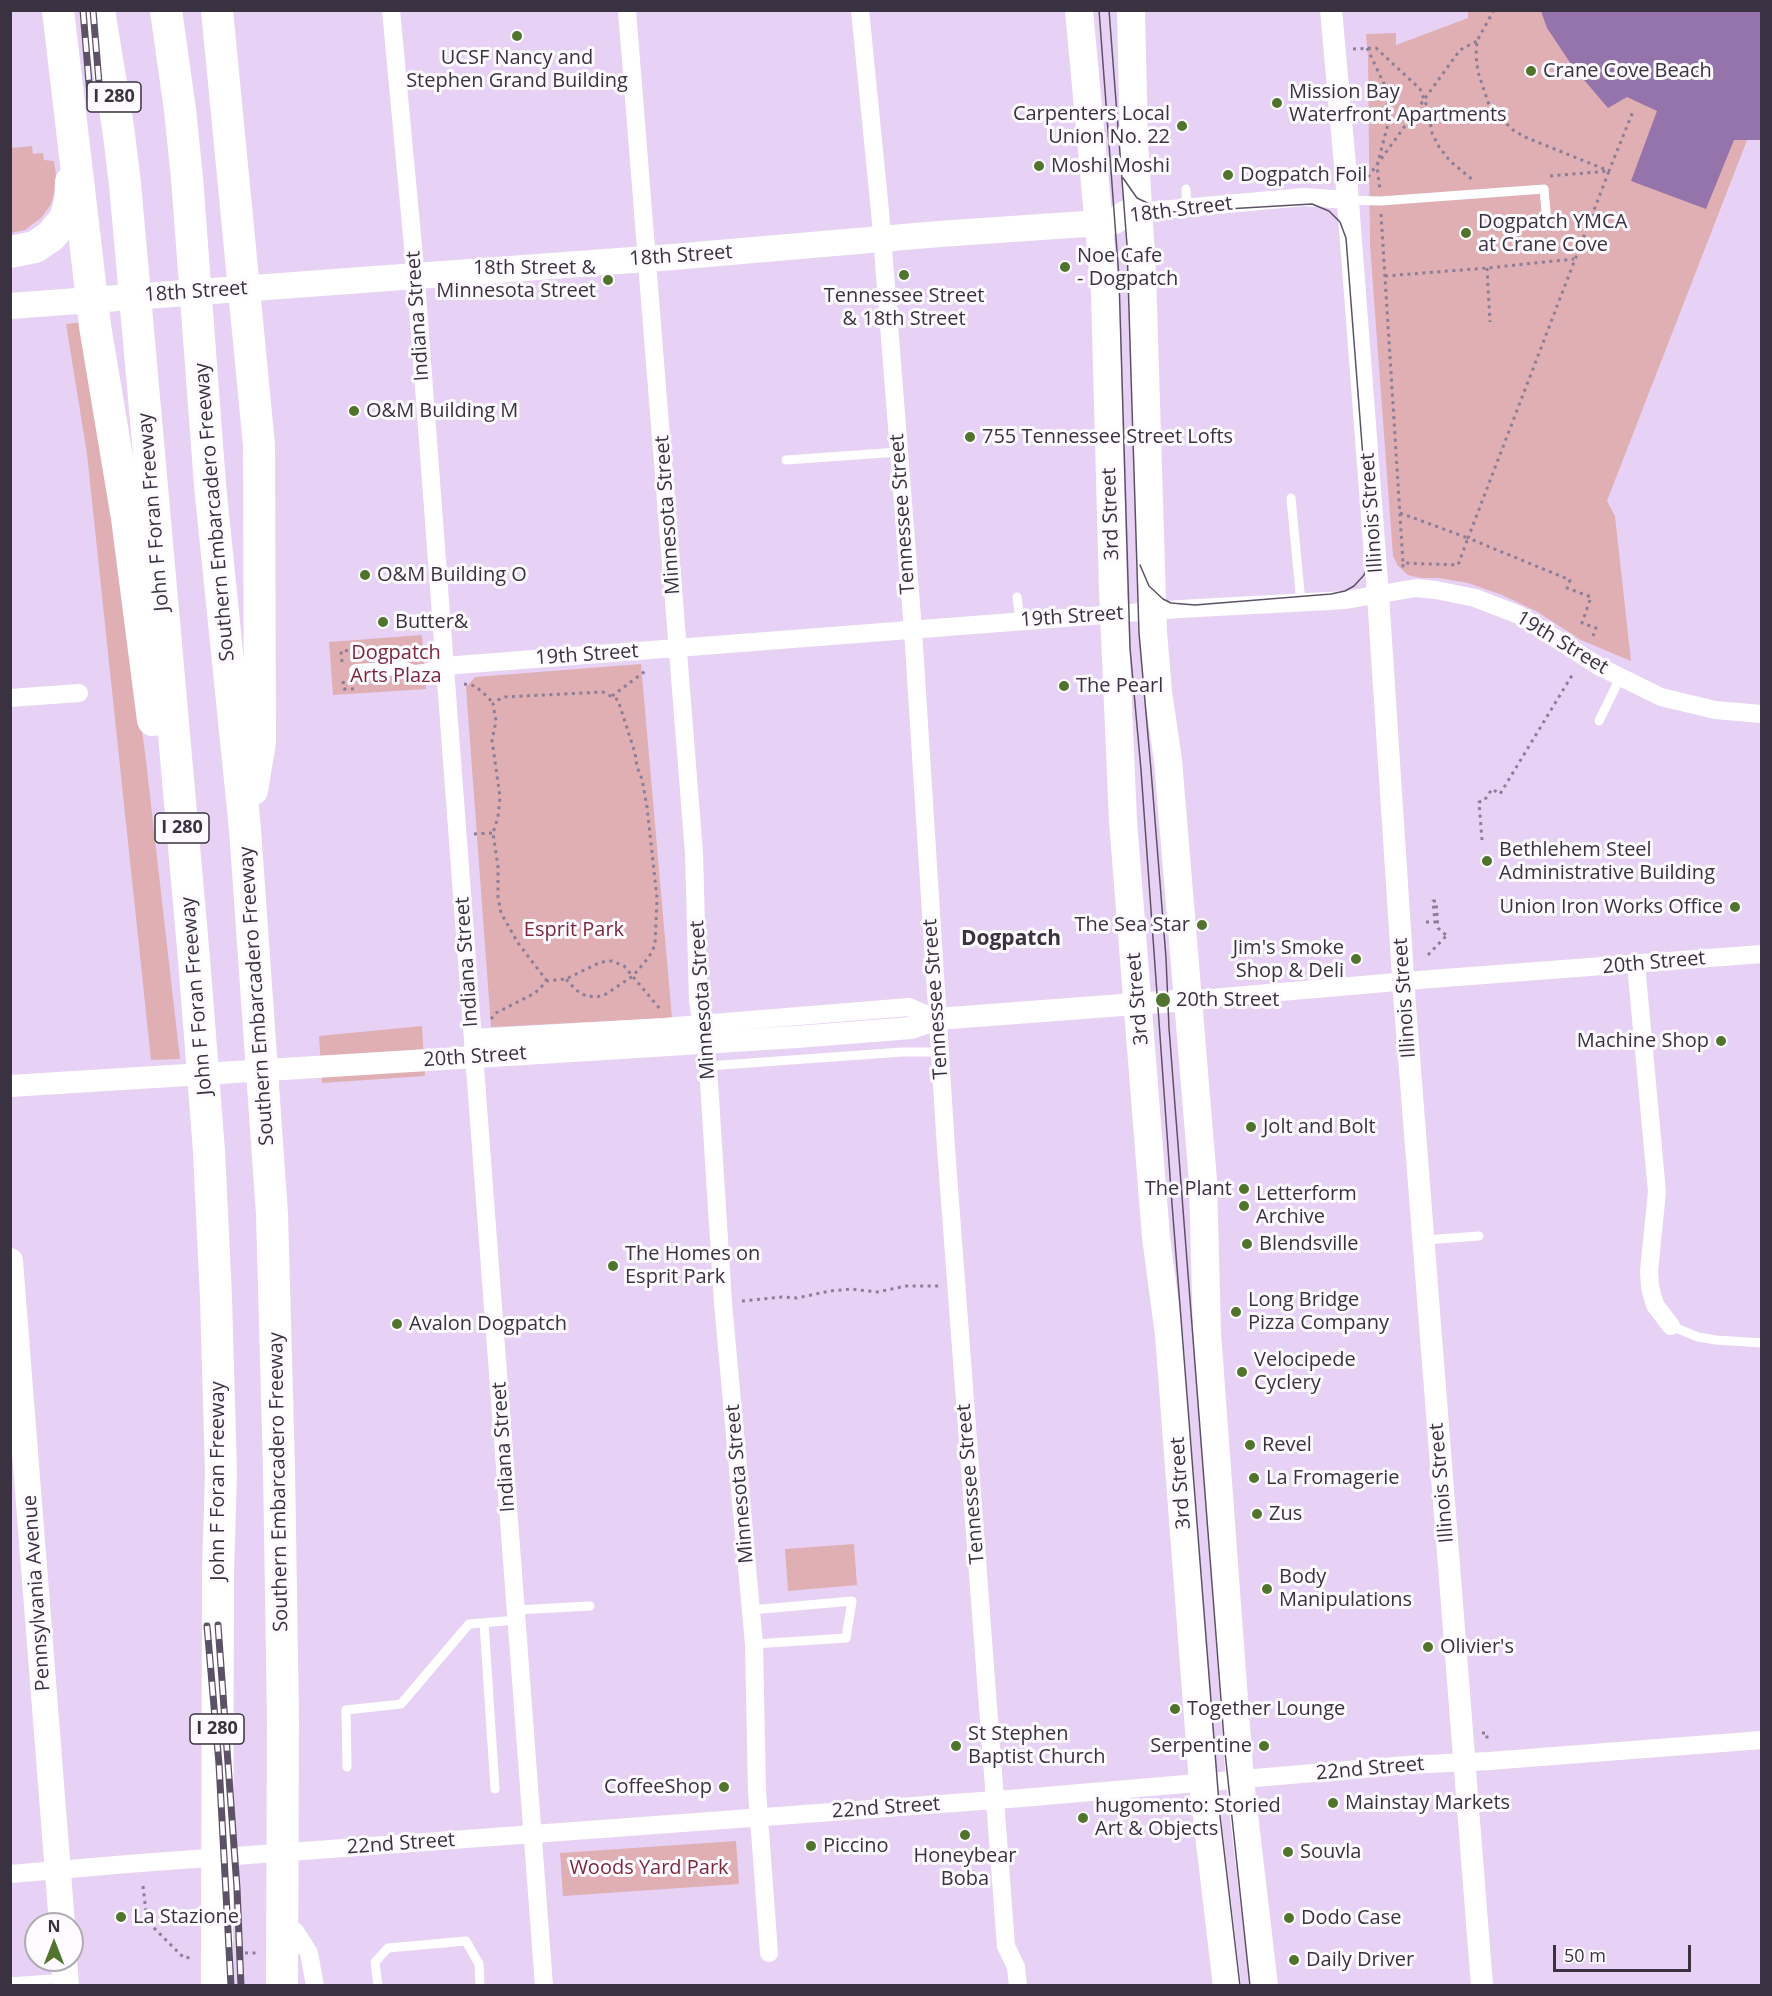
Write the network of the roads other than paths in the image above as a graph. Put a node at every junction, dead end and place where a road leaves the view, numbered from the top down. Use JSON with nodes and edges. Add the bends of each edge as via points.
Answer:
{"nodes":[{"id":1,"x":50,"y":10,"type":"edge"},
{"id":2,"x":58,"y":10,"type":"edge"},
{"id":3,"x":99,"y":10,"type":"edge"},
{"id":4,"x":166,"y":10,"type":"edge"},
{"id":5,"x":204,"y":10,"type":"edge"},
{"id":6,"x":217,"y":10,"type":"edge"},
{"id":7,"x":391,"y":10,"type":"edge"},
{"id":8,"x":627,"y":10,"type":"edge"},
{"id":9,"x":860,"y":10,"type":"edge"},
{"id":10,"x":1080,"y":10,"type":"edge"},
{"id":11,"x":1131,"y":10,"type":"edge"},
{"id":12,"x":1331,"y":10,"type":"edge"},
{"id":13,"x":70,"y":136,"type":"junction"},
{"id":14,"x":1186,"y":189,"type":"dead end"},
{"id":15,"x":1347,"y":200,"type":"junction"},
{"id":16,"x":1188,"y":207,"type":"junction"},
{"id":17,"x":1139,"y":212,"type":"junction"},
{"id":18,"x":1100,"y":223,"type":"junction"},
{"id":19,"x":1547,"y":223,"type":"dead end"},
{"id":20,"x":882,"y":240,"type":"junction"},
{"id":21,"x":10,"y":252,"type":"edge"},
{"id":22,"x":648,"y":259,"type":"junction"},
{"id":23,"x":243,"y":289,"type":"junction"},
{"id":24,"x":100,"y":300,"type":"junction"},
{"id":25,"x":10,"y":306,"type":"edge"},
{"id":26,"x":899,"y":452,"type":"junction"},
{"id":27,"x":786,"y":460,"type":"dead end"},
{"id":28,"x":1291,"y":498,"type":"dead end"},
{"id":29,"x":1378,"y":595,"type":"junction"},
{"id":30,"x":1017,"y":597,"type":"dead end"},
{"id":31,"x":1301,"y":603,"type":"junction"},
{"id":32,"x":1152,"y":611,"type":"junction"},
{"id":33,"x":1114,"y":614,"type":"junction"},
{"id":34,"x":1020,"y":621,"type":"junction"},
{"id":35,"x":913,"y":630,"type":"junction"},
{"id":36,"x":678,"y":648,"type":"junction"},
{"id":37,"x":444,"y":666,"type":"junction"},
{"id":38,"x":356,"y":671,"type":"dead end"},
{"id":39,"x":1620,"y":678,"type":"junction"},
{"id":40,"x":79,"y":693,"type":"dead end"},
{"id":41,"x":10,"y":698,"type":"edge"},
{"id":42,"x":1761,"y":714,"type":"edge"},
{"id":43,"x":1599,"y":721,"type":"dead end"},
{"id":44,"x":245,"y":829,"type":"junction"},
{"id":45,"x":1761,"y":954,"type":"edge"},
{"id":46,"x":194,"y":959,"type":"junction"},
{"id":47,"x":1636,"y":964,"type":"junction"},
{"id":48,"x":1404,"y":981,"type":"junction"},
{"id":49,"x":1188,"y":1000,"type":"junction"},
{"id":50,"x":1138,"y":1004,"type":"junction"},
{"id":51,"x":937,"y":1018,"type":"junction"},
{"id":52,"x":702,"y":1024,"type":"junction"},
{"id":53,"x":473,"y":1038,"type":"junction"},
{"id":54,"x":940,"y":1052,"type":"junction"},
{"id":55,"x":708,"y":1066,"type":"junction"},
{"id":56,"x":10,"y":1086,"type":"edge"},
{"id":57,"x":1479,"y":1236,"type":"dead end"},
{"id":58,"x":1424,"y":1240,"type":"junction"},
{"id":59,"x":10,"y":1261,"type":"edge"},
{"id":60,"x":1671,"y":1326,"type":"joint"},
{"id":61,"x":1761,"y":1342,"type":"edge"},
{"id":62,"x":590,"y":1606,"type":"dead end"},
{"id":63,"x":751,"y":1610,"type":"junction"},
{"id":64,"x":516,"y":1615,"type":"junction"},
{"id":65,"x":484,"y":1623,"type":"junction"},
{"id":66,"x":754,"y":1644,"type":"junction"},
{"id":67,"x":1761,"y":1740,"type":"edge"},
{"id":68,"x":1464,"y":1762,"type":"junction"},
{"id":69,"x":347,"y":1767,"type":"dead end"},
{"id":70,"x":1240,"y":1781,"type":"junction"},
{"id":71,"x":1203,"y":1784,"type":"junction"},
{"id":72,"x":495,"y":1789,"type":"dead end"},
{"id":73,"x":996,"y":1800,"type":"junction"},
{"id":74,"x":760,"y":1818,"type":"junction"},
{"id":75,"x":533,"y":1835,"type":"junction"},
{"id":76,"x":282,"y":1852,"type":"junction"},
{"id":77,"x":57,"y":1870,"type":"junction"},
{"id":78,"x":10,"y":1874,"type":"edge"},
{"id":79,"x":61,"y":1912,"type":"edge"},
{"id":80,"x":295,"y":1931,"type":"junction"},
{"id":81,"x":769,"y":1953,"type":"dead end"},
{"id":82,"x":66,"y":1975,"type":"edge"},
{"id":83,"x":10,"y":1982,"type":"edge"},
{"id":84,"x":286,"y":1984,"type":"edge"},
{"id":85,"x":217,"y":1986,"type":"edge"},
{"id":86,"x":315,"y":1986,"type":"edge"},
{"id":87,"x":378,"y":1986,"type":"edge"},
{"id":88,"x":480,"y":1986,"type":"edge"},
{"id":89,"x":544,"y":1986,"type":"edge"},
{"id":90,"x":1018,"y":1986,"type":"edge"},
{"id":91,"x":1227,"y":1986,"type":"edge"},
{"id":92,"x":1264,"y":1986,"type":"edge"},
{"id":93,"x":1482,"y":1986,"type":"edge"}],
"edges":[{"from":1,"to":13,"type":"highway"},
{"from":2,"to":46,"type":"highway","via":[[95,326],[127,518],[149,694]]},
{"from":3,"to":46,"type":"highway","name":"John F Foran Freeway","number":"I 280","via":[[125,184]]},
{"from":4,"to":44,"type":"highway","name":"Southern Embarcadero Freeway","via":[[187,178],[210,485]]},
{"from":5,"to":23,"type":"highway","via":[[229,148]]},
{"from":6,"to":44,"type":"highway","via":[[259,445],[260,742]]},
{"from":7,"to":37,"type":"street","name":"Indiana Street","via":[[415,268]]},
{"from":8,"to":22,"type":"street","name":"Minnesota Street"},
{"from":9,"to":20,"type":"street","name":"Tennessee Street"},
{"from":10,"to":18,"type":"main road","name":"3rd Street"},
{"from":11,"to":17,"type":"main road","name":"3rd Street"},
{"from":12,"to":15,"type":"street","name":"Illinois Street"},
{"from":13,"to":21,"type":"highway","via":[[70,202],[65,219],[35,247]]},
{"from":13,"to":24,"type":"highway"},
{"from":14,"to":16,"type":"lane"},
{"from":15,"to":16,"type":"street","name":"18th Street","via":[[1304,197]]},
{"from":15,"to":19,"type":"lane","via":[[1544,189]]},
{"from":15,"to":29,"type":"street","name":"Illinois Street"},
{"from":16,"to":17,"type":"street","name":"18th Street"},
{"from":17,"to":18,"type":"main road","name":"18th Street"},
{"from":17,"to":32,"type":"main road","name":"3rd Street"},
{"from":18,"to":20,"type":"main road","name":"18th Street"},
{"from":18,"to":33,"type":"main road","name":"3rd Street"},
{"from":20,"to":22,"type":"main road","name":"18th Street"},
{"from":20,"to":26,"type":"street","name":"Tennessee Street"},
{"from":22,"to":23,"type":"main road","name":"18th Street"},
{"from":22,"to":36,"type":"street","name":"Minnesota Street"},
{"from":23,"to":24,"type":"main road","name":"18th Street"},
{"from":24,"to":25,"type":"main road","name":"18th Street"},
{"from":26,"to":27,"type":"lane"},
{"from":26,"to":35,"type":"street","name":"Tennessee Street"},
{"from":28,"to":31,"type":"lane"},
{"from":29,"to":31,"type":"street","name":"19th Street"},
{"from":29,"to":39,"type":"street","name":"19th Street","via":[[1416,588],[1475,598],[1519,615]]},
{"from":29,"to":48,"type":"street","name":"Illinois Street"},
{"from":30,"to":34,"type":"lane"},
{"from":31,"to":32,"type":"street","name":"19th Street"},
{"from":32,"to":33,"type":"street","name":"19th Street"},
{"from":32,"to":49,"type":"main road","name":"3rd Street"},
{"from":33,"to":34,"type":"street","name":"19th Street"},
{"from":33,"to":50,"type":"main road","name":"3rd Street","via":[[1123,821]]},
{"from":34,"to":35,"type":"street","name":"19th Street"},
{"from":35,"to":36,"type":"street","name":"19th Street"},
{"from":35,"to":51,"type":"street","name":"Tennessee Street"},
{"from":36,"to":37,"type":"street","name":"19th Street"},
{"from":36,"to":52,"type":"street","name":"Minnesota Street"},
{"from":37,"to":38,"type":"street","name":"19th Street","via":[[414,672],[402,668]]},
{"from":37,"to":53,"type":"street","name":"Indiana Street"},
{"from":39,"to":42,"type":"street","name":"19th Street","via":[[1686,704]]},
{"from":39,"to":43,"type":"lane"},
{"from":40,"to":41,"type":"street"},
{"from":44,"to":84,"type":"highway","name":"Southern Embarcadero Freeway","via":[[272,1214]]},
{"from":45,"to":47,"type":"street","name":"20th Street"},
{"from":46,"to":85,"type":"highway","name":"John F Foran Freeway","number":"I 280","via":[[213,1221],[221,1473]]},
{"from":47,"to":48,"type":"street","name":"20th Street"},
{"from":47,"to":60,"type":"street","via":[[1657,1191],[1650,1287],[1654,1305]]},
{"from":48,"to":49,"type":"street","name":"20th Street"},
{"from":48,"to":58,"type":"street","name":"Illinois Street"},
{"from":49,"to":50,"type":"street","name":"20th Street"},
{"from":49,"to":70,"type":"main road","name":"3rd Street","via":[[1205,1216],[1207,1333]]},
{"from":50,"to":51,"type":"street","name":"20th Street"},
{"from":50,"to":71,"type":"main road","name":"3rd Street","via":[[1156,1237],[1169,1335]]},
{"from":51,"to":52,"type":"street","name":"20th Street","via":[[909,1007]]},
{"from":51,"to":54,"type":"street","name":"Tennessee Street"},
{"from":51,"to":56,"type":"street","name":"20th Street","via":[[911,1028],[797,1037]]},
{"from":52,"to":53,"type":"street","name":"20th Street"},
{"from":52,"to":55,"type":"street","name":"Minnesota Street"},
{"from":53,"to":64,"type":"street","name":"Indiana Street"},
{"from":54,"to":55,"type":"lane"},
{"from":54,"to":73,"type":"street","name":"Tennessee Street"},
{"from":55,"to":63,"type":"street","name":"Minnesota Street","via":[[723,1303]]},
{"from":57,"to":58,"type":"lane"},
{"from":58,"to":68,"type":"street","name":"Illinois Street"},
{"from":59,"to":77,"type":"main road","name":"Pennsylvania Avenue"},
{"from":60,"to":61,"type":"lane","via":[[1716,1340]]},
{"from":62,"to":64,"type":"lane"},
{"from":63,"to":66,"type":"street","name":"Minnesota Street"},
{"from":63,"to":66,"type":"lane","via":[[852,1601],[846,1638]]},
{"from":64,"to":65,"type":"lane"},
{"from":64,"to":75,"type":"street","name":"Indiana Street"},
{"from":65,"to":69,"type":"lane","via":[[469,1624],[401,1704],[346,1710]]},
{"from":65,"to":72,"type":"lane"},
{"from":66,"to":74,"type":"street","name":"Minnesota Street"},
{"from":67,"to":68,"type":"street","name":"22nd Street"},
{"from":68,"to":70,"type":"street","name":"22nd Street"},
{"from":68,"to":93,"type":"street","name":"Illinois Street"},
{"from":70,"to":71,"type":"street","name":"22nd Street"},
{"from":70,"to":92,"type":"main road","name":"3rd Street"},
{"from":71,"to":73,"type":"street","name":"22nd Street"},
{"from":71,"to":91,"type":"main road","name":"3rd Street"},
{"from":73,"to":74,"type":"street","name":"22nd Street"},
{"from":73,"to":90,"type":"street","name":"Tennessee Street","via":[[1006,1946],[1016,1967]]},
{"from":74,"to":75,"type":"street","name":"22nd Street"},
{"from":74,"to":81,"type":"street","name":"Minnesota Street"},
{"from":75,"to":76,"type":"street","name":"22nd Street"},
{"from":75,"to":89,"type":"street","name":"Indiana Street"},
{"from":76,"to":77,"type":"street","name":"22nd Street"},
{"from":76,"to":80,"type":"street"},
{"from":77,"to":78,"type":"street","name":"22nd Street"},
{"from":77,"to":79,"type":"main road","name":"Pennsylvania Avenue"},
{"from":80,"to":84,"type":"street"},
{"from":80,"to":86,"type":"street","via":[[309,1953]]},
{"from":82,"to":83,"type":"lane"},
{"from":87,"to":88,"type":"lane","via":[[375,1962],[388,1948],[466,1941],[479,1964]]}]}
